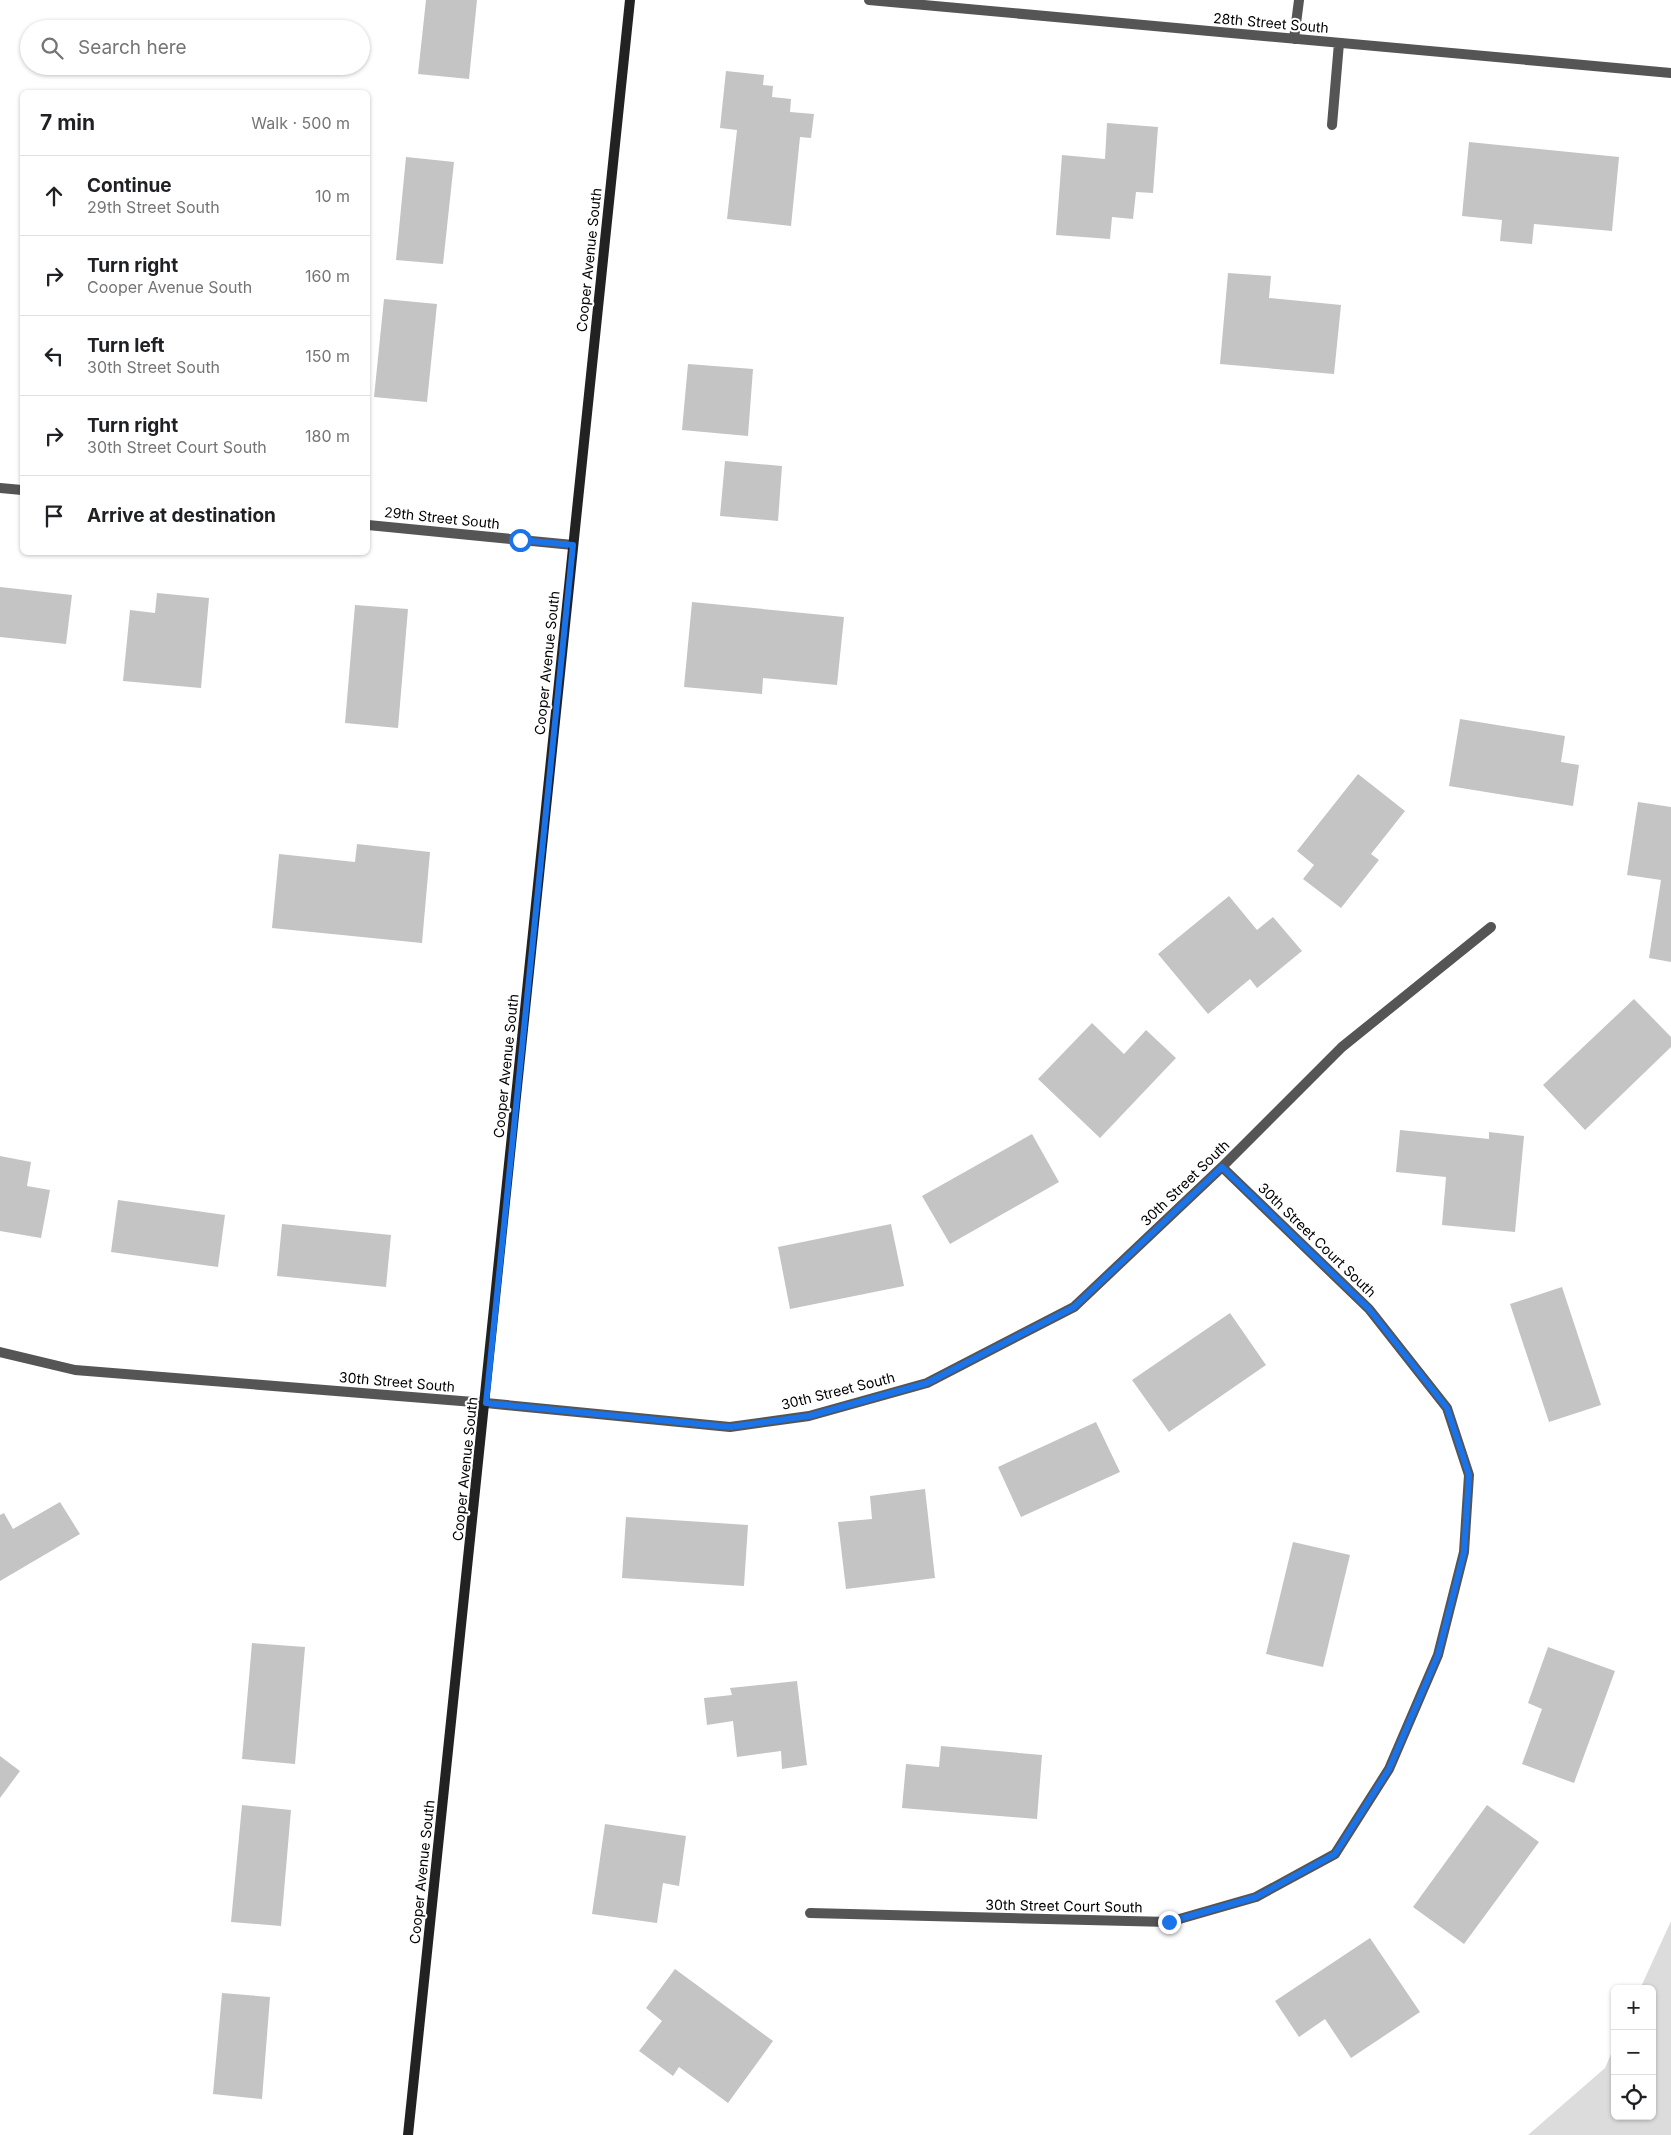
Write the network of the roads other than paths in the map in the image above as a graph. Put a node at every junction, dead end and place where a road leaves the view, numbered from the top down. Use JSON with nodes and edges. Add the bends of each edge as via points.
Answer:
{"nodes":[{"id":1,"x":630,"y":0,"type":"edge"},
{"id":2,"x":869,"y":0,"type":"edge"},
{"id":3,"x":1298,"y":0,"type":"edge"},
{"id":4,"x":1294,"y":39,"type":"junction"},
{"id":5,"x":1339,"y":43,"type":"junction"},
{"id":6,"x":1671,"y":74,"type":"edge"},
{"id":7,"x":1332,"y":125,"type":"dead end"},
{"id":8,"x":0,"y":488,"type":"edge"},
{"id":9,"x":20,"y":490,"type":"edge"},
{"id":10,"x":370,"y":524,"type":"edge"},
{"id":11,"x":573,"y":545,"type":"junction"},
{"id":12,"x":1491,"y":927,"type":"dead end"},
{"id":13,"x":1222,"y":1167,"type":"junction"},
{"id":14,"x":0,"y":1352,"type":"edge"},
{"id":15,"x":486,"y":1403,"type":"junction"},
{"id":16,"x":810,"y":1913,"type":"dead end"},
{"id":17,"x":408,"y":2135,"type":"edge"}],
"edges":[{"from":1,"to":11,"type":"street","name":"Cooper Avenue South"},
{"from":2,"to":4,"type":"street","name":"28th Street South"},
{"from":3,"to":4,"type":"street"},
{"from":4,"to":5,"type":"street","name":"28th Street South"},
{"from":5,"to":6,"type":"street","name":"28th Street South"},
{"from":5,"to":7,"type":"street"},
{"from":8,"to":9,"type":"street"},
{"from":10,"to":11,"type":"street","name":"29th Street South"},
{"from":11,"to":15,"type":"street","name":"Cooper Avenue South"},
{"from":12,"to":13,"type":"street","name":"30th Street South","via":[[1342,1047]]},
{"from":13,"to":15,"type":"street","name":"30th Street South","via":[[1074,1307],[927,1383],[809,1416],[730,1427]]},
{"from":13,"to":16,"type":"street","name":"30th Street Court South","via":[[1369,1309],[1447,1408],[1469,1475],[1464,1552],[1438,1655],[1389,1769],[1335,1854],[1256,1897],[1169,1922]]},
{"from":14,"to":15,"type":"street","name":"30th Street South","via":[[75,1370]]},
{"from":15,"to":17,"type":"street","name":"Cooper Avenue South"}]}
